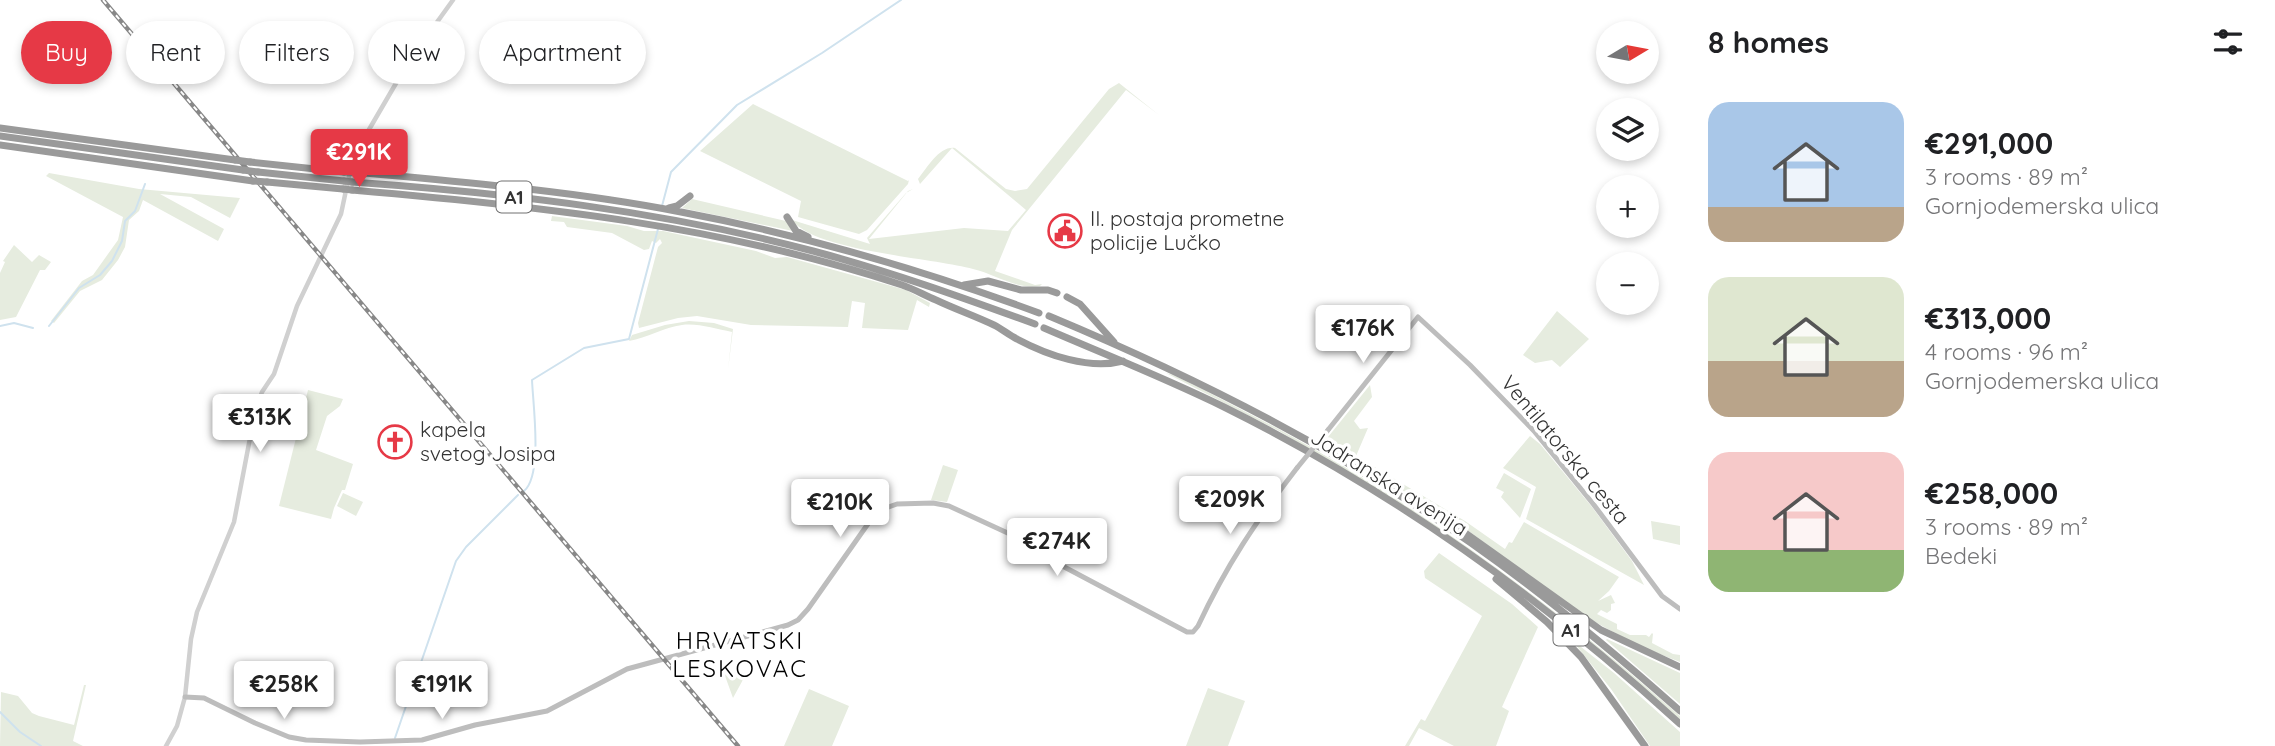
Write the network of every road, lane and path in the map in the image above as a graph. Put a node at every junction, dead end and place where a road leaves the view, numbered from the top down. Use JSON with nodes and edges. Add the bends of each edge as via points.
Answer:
{"nodes":[{"id":1,"x":453,"y":0,"type":"edge"},
{"id":2,"x":0,"y":128,"type":"edge"},
{"id":3,"x":0,"y":136,"type":"edge"},
{"id":4,"x":0,"y":145,"type":"edge"},
{"id":5,"x":347,"y":186,"type":"junction"},
{"id":6,"x":690,"y":196,"type":"dead end"},
{"id":7,"x":661,"y":209,"type":"junction"},
{"id":8,"x":787,"y":217,"type":"dead end"},
{"id":9,"x":665,"y":222,"type":"junction"},
{"id":10,"x":817,"y":243,"type":"junction"},
{"id":11,"x":964,"y":286,"type":"junction"},
{"id":12,"x":1058,"y":293,"type":"dead end"},
{"id":13,"x":1067,"y":297,"type":"dead end"},
{"id":14,"x":1039,"y":313,"type":"dead end"},
{"id":15,"x":1048,"y":316,"type":"dead end"},
{"id":16,"x":1035,"y":324,"type":"dead end"},
{"id":17,"x":1044,"y":328,"type":"dead end"},
{"id":18,"x":1117,"y":345,"type":"junction"},
{"id":19,"x":1124,"y":361,"type":"junction"},
{"id":20,"x":1416,"y":505,"type":"junction"},
{"id":21,"x":1455,"y":545,"type":"junction"},
{"id":22,"x":1680,"y":609,"type":"edge"},
{"id":23,"x":1680,"y":667,"type":"edge"},
{"id":24,"x":185,"y":697,"type":"junction"},
{"id":25,"x":1680,"y":711,"type":"edge"},
{"id":26,"x":1680,"y":724,"type":"edge"},
{"id":27,"x":166,"y":746,"type":"edge"},
{"id":28,"x":1645,"y":746,"type":"edge"}],
"edges":[{"from":1,"to":24,"type":"street","via":[[409,61],[353,157],[341,214],[310,277],[274,374],[262,392],[234,522],[193,625]]},
{"from":2,"to":7,"type":"highway","number":"A1","bridge":true},
{"from":3,"to":5,"type":"highway","number":"A1","bridge":true},
{"from":4,"to":5,"type":"highway","bridge":true,"via":[[253,181]]},
{"from":5,"to":9,"type":"highway","number":"A1","via":[[513,197]]},
{"from":6,"to":7,"type":"highway","via":[[677,206]]},
{"from":7,"to":10,"type":"highway","number":"A1"},
{"from":8,"to":10,"type":"highway","via":[[796,231]]},
{"from":9,"to":16,"type":"highway","number":"A1","via":[[756,237],[879,269]]},
{"from":9,"to":19,"type":"highway","via":[[916,289],[1064,358],[1099,364]]},
{"from":10,"to":11,"type":"highway","number":"A1"},
{"from":11,"to":12,"type":"highway","via":[[988,281]]},
{"from":11,"to":14,"type":"highway","number":"A1"},
{"from":13,"to":18,"type":"highway","via":[[1080,304]]},
{"from":15,"to":18,"type":"highway","name":"Jadranska avenija","number":"A1"},
{"from":17,"to":19,"type":"highway","name":"Jadranska avenija"},
{"from":18,"to":20,"type":"highway","name":"Jadranska avenija","number":"A1","via":[[1294,433]]},
{"from":19,"to":21,"type":"highway","name":"Jadranska avenija","number":"A1","via":[[1307,451]]},
{"from":20,"to":23,"type":"highway","via":[[1436,512],[1601,630]]},
{"from":20,"to":25,"type":"highway","name":"Jadranska avenija","number":"A1","via":[[1558,608]]},
{"from":21,"to":26,"type":"highway","name":"Jadranska avenija","number":"A1","via":[[1560,622]]},
{"from":21,"to":28,"type":"highway","via":[[1564,639],[1601,682]]},
{"from":22,"to":24,"type":"main road","name":"Ventilatorska cesta","bridge":true,"via":[[1662,596],[1534,431],[1418,317],[1245,538],[1193,632],[949,506],[889,505],[877,511],[803,616],[788,625],[627,669],[547,711],[436,737],[322,742],[298,739],[255,723],[204,698]]},
{"from":24,"to":27,"type":"street"}]}
